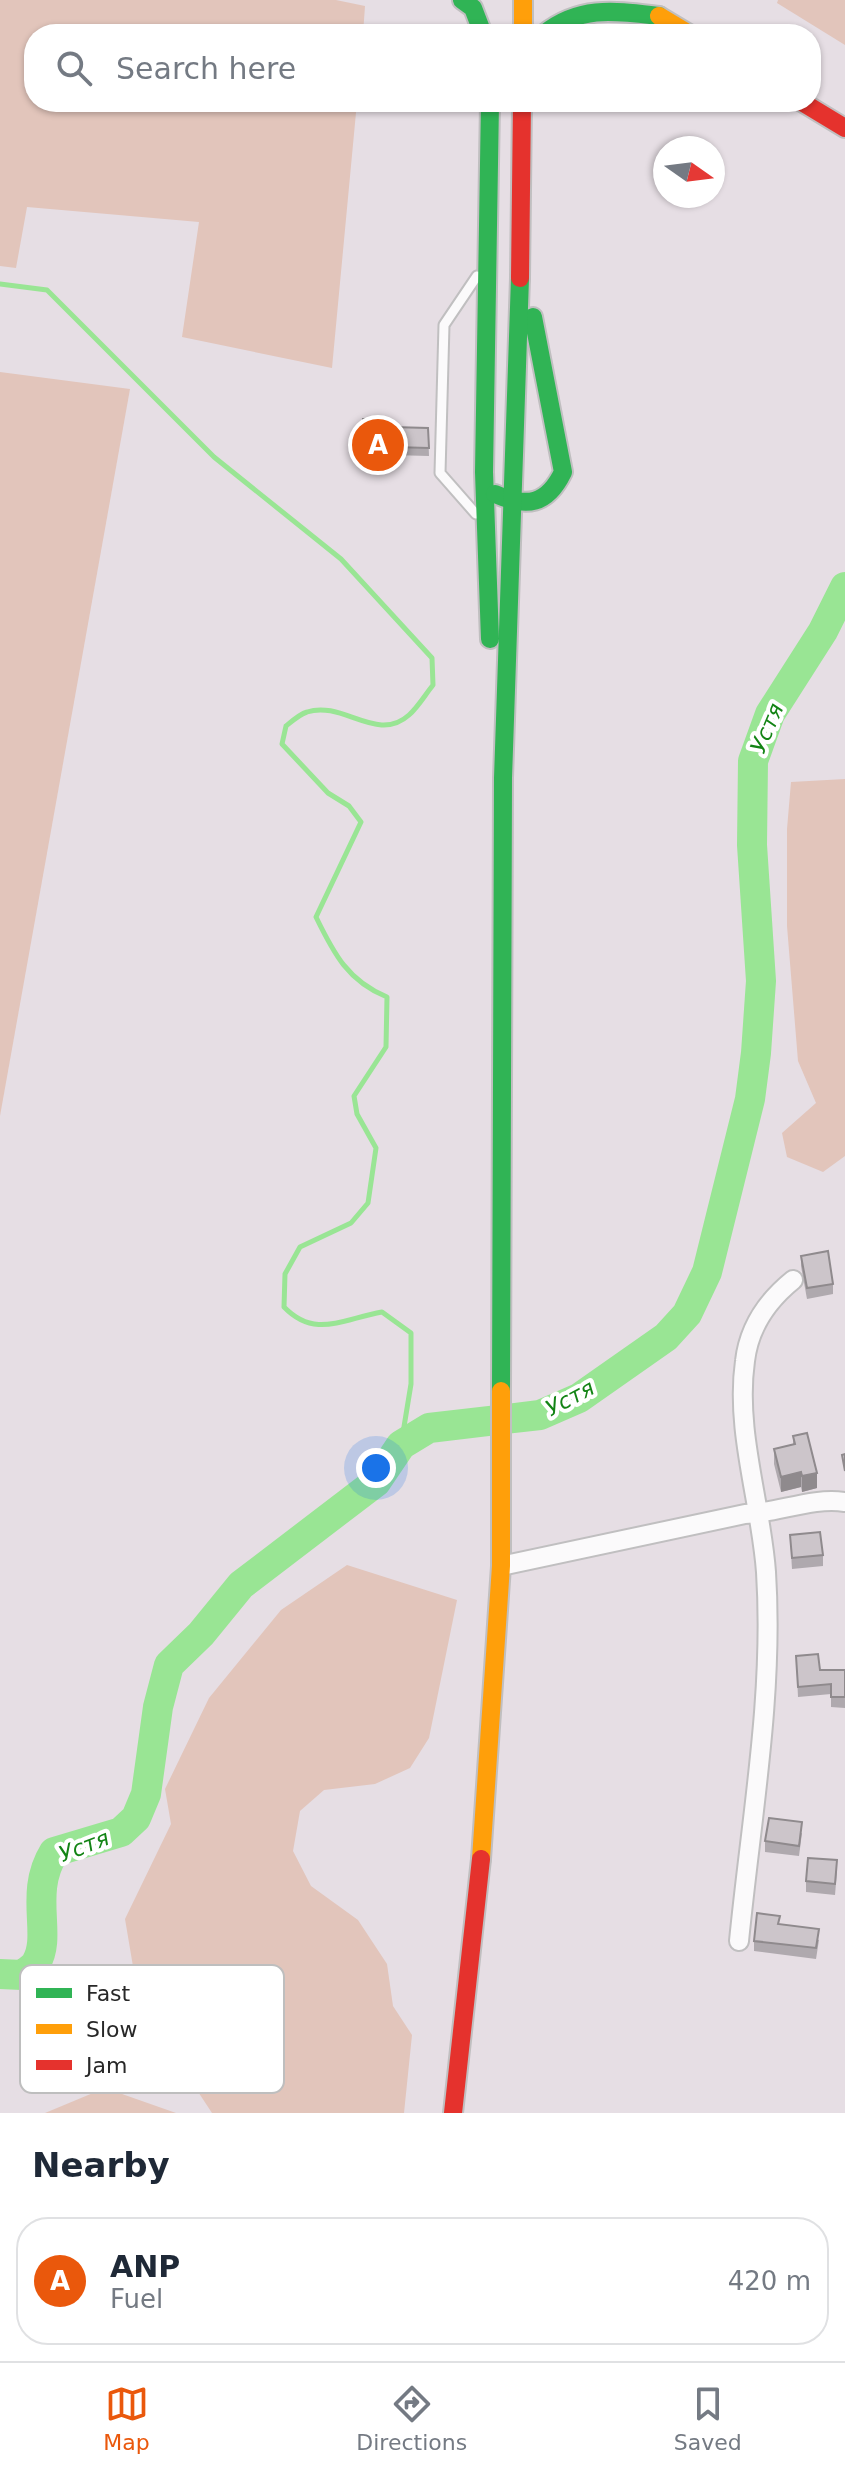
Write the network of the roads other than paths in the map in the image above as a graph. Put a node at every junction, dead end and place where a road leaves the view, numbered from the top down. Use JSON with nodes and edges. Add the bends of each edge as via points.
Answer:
{"nodes":[{"id":1,"x":462,"y":0,"type":"edge"},
{"id":2,"x":491,"y":0,"type":"edge"},
{"id":3,"x":523,"y":0,"type":"edge"},
{"id":4,"x":635,"y":0,"type":"edge"},
{"id":5,"x":659,"y":16,"type":"junction"},
{"id":6,"x":479,"y":24,"type":"edge"},
{"id":7,"x":491,"y":24,"type":"edge"},
{"id":8,"x":523,"y":24,"type":"edge"},
{"id":9,"x":559,"y":24,"type":"edge"},
{"id":10,"x":672,"y":24,"type":"edge"},
{"id":11,"x":490,"y":112,"type":"edge"},
{"id":12,"x":522,"y":112,"type":"edge"},
{"id":13,"x":819,"y":112,"type":"edge"},
{"id":14,"x":845,"y":128,"type":"edge"},
{"id":15,"x":490,"y":257,"type":"junction"},
{"id":16,"x":521,"y":266,"type":"junction"},
{"id":17,"x":485,"y":489,"type":"junction"},
{"id":18,"x":514,"y":504,"type":"junction"},
{"id":19,"x":485,"y":523,"type":"junction"},
{"id":20,"x":503,"y":778,"type":"junction"},
{"id":21,"x":793,"y":1280,"type":"dead end"},
{"id":22,"x":845,"y":1502,"type":"edge"},
{"id":23,"x":756,"y":1514,"type":"junction"},
{"id":24,"x":501,"y":1566,"type":"junction"},
{"id":25,"x":739,"y":1941,"type":"dead end"},
{"id":26,"x":453,"y":2113,"type":"edge"}],
"edges":[{"from":1,"to":6,"type":"main road","via":[[473,8]]},
{"from":2,"to":7,"type":"main road"},
{"from":3,"to":8,"type":"main road"},
{"from":4,"to":5,"type":"main road"},
{"from":5,"to":9,"type":"main road","via":[[575,13]]},
{"from":5,"to":10,"type":"main road"},
{"from":11,"to":15,"type":"main road"},
{"from":12,"to":16,"type":"main road"},
{"from":13,"to":14,"type":"main road"},
{"from":15,"to":17,"type":"main road"},
{"from":15,"to":19,"type":"lane","via":[[444,325],[440,473]]},
{"from":16,"to":18,"type":"main road"},
{"from":16,"to":18,"type":"main road","via":[[564,464],[557,487],[538,503]]},
{"from":17,"to":18,"type":"main road"},
{"from":17,"to":19,"type":"main road"},
{"from":18,"to":20,"type":"main road"},
{"from":19,"to":20,"type":"main road"},
{"from":20,"to":24,"type":"main road"},
{"from":21,"to":23,"type":"street","via":[[757,1318],[745,1359],[742,1402]]},
{"from":22,"to":23,"type":"street"},
{"from":23,"to":24,"type":"street"},
{"from":23,"to":25,"type":"street","via":[[766,1570],[767,1635],[759,1770]]},
{"from":24,"to":26,"type":"main road","via":[[485,1822]]}]}
